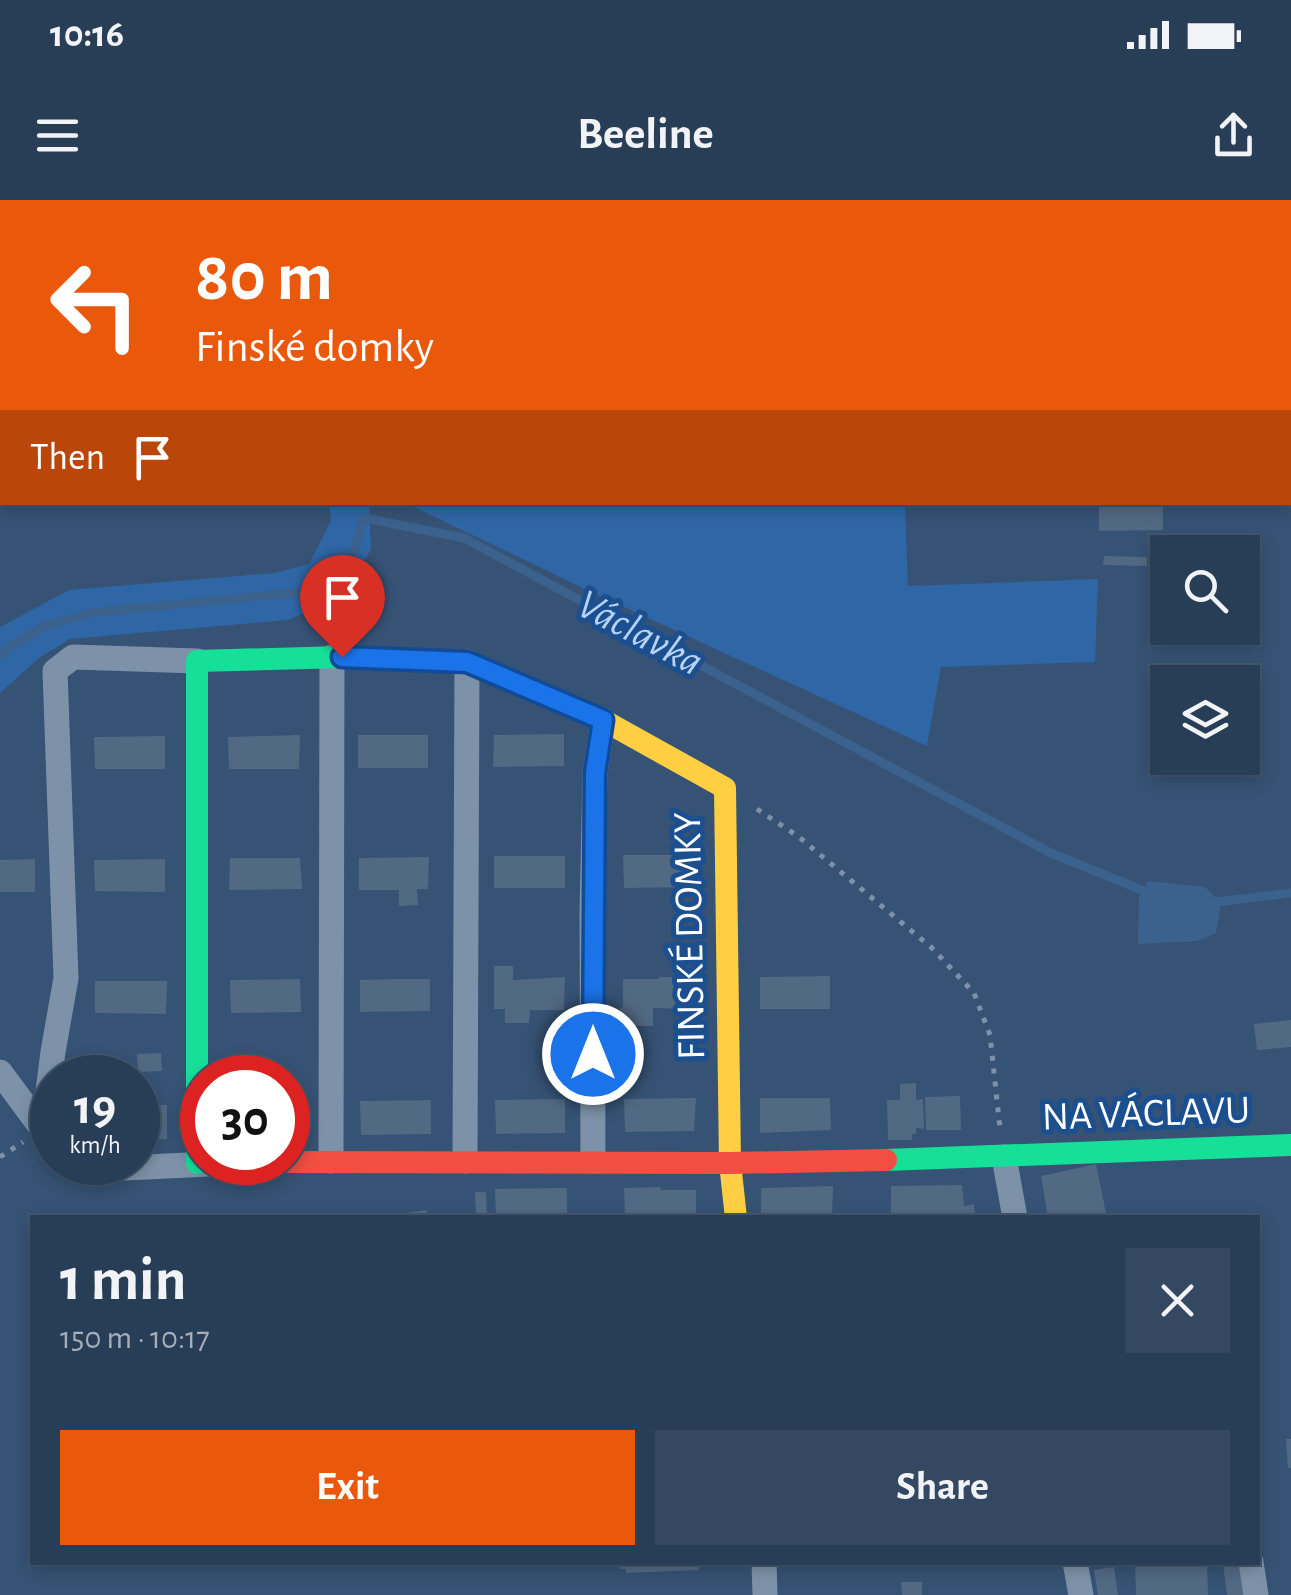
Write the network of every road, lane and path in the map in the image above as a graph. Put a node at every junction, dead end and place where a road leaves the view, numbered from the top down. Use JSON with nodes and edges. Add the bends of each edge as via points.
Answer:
{"nodes":[{"id":1,"x":332,"y":657,"type":"junction"},
{"id":2,"x":197,"y":661,"type":"junction"},
{"id":3,"x":467,"y":662,"type":"junction"},
{"id":4,"x":603,"y":720,"type":"junction"},
{"id":5,"x":726,"y":788,"type":"junction"},
{"id":6,"x":53,"y":1055,"type":"edge"},
{"id":7,"x":196,"y":1055,"type":"edge"},
{"id":8,"x":0,"y":1072,"type":"edge"},
{"id":9,"x":30,"y":1111,"type":"edge"},
{"id":10,"x":1291,"y":1145,"type":"edge"},
{"id":11,"x":1004,"y":1157,"type":"junction"},
{"id":12,"x":310,"y":1161,"type":"edge"},
{"id":13,"x":331,"y":1161,"type":"junction"},
{"id":14,"x":465,"y":1161,"type":"junction"},
{"id":15,"x":593,"y":1161,"type":"junction"},
{"id":16,"x":730,"y":1163,"type":"junction"},
{"id":17,"x":736,"y":1215,"type":"edge"},
{"id":18,"x":1014,"y":1215,"type":"edge"},
{"id":19,"x":764,"y":1565,"type":"edge"},
{"id":20,"x":1075,"y":1565,"type":"edge"},
{"id":21,"x":1251,"y":1565,"type":"edge"},
{"id":22,"x":765,"y":1595,"type":"edge"},
{"id":23,"x":1080,"y":1595,"type":"edge"},
{"id":24,"x":1256,"y":1595,"type":"edge"}],
"edges":[{"from":1,"to":2,"type":"street","name":"FINSKÉ DOMKY"},
{"from":1,"to":3,"type":"street","name":"FINSKÉ DOMKY"},
{"from":1,"to":13,"type":"street"},
{"from":2,"to":6,"type":"street","name":"FINSKÉ DOMKY","via":[[73,657],[55,671],[66,978]]},
{"from":2,"to":7,"type":"street"},
{"from":3,"to":4,"type":"street","name":"FINSKÉ DOMKY"},
{"from":3,"to":14,"type":"street"},
{"from":4,"to":5,"type":"street","name":"FINSKÉ DOMKY"},
{"from":4,"to":15,"type":"street","via":[[595,773]]},
{"from":5,"to":11,"type":"path","via":[[814,849],[974,992],[990,1035]]},
{"from":5,"to":16,"type":"street","name":"FINSKÉ DOMKY"},
{"from":8,"to":9,"type":"street"},
{"from":10,"to":11,"type":"street","name":"NA VÁCLAVU"},
{"from":11,"to":16,"type":"street"},
{"from":11,"to":18,"type":"street"},
{"from":12,"to":13,"type":"street"},
{"from":13,"to":14,"type":"street"},
{"from":14,"to":15,"type":"street"},
{"from":15,"to":16,"type":"street"},
{"from":16,"to":17,"type":"street","name":"FINSKÉ DOMKY"},
{"from":19,"to":22,"type":"street"},
{"from":20,"to":23,"type":"street"},
{"from":21,"to":24,"type":"street"}]}
